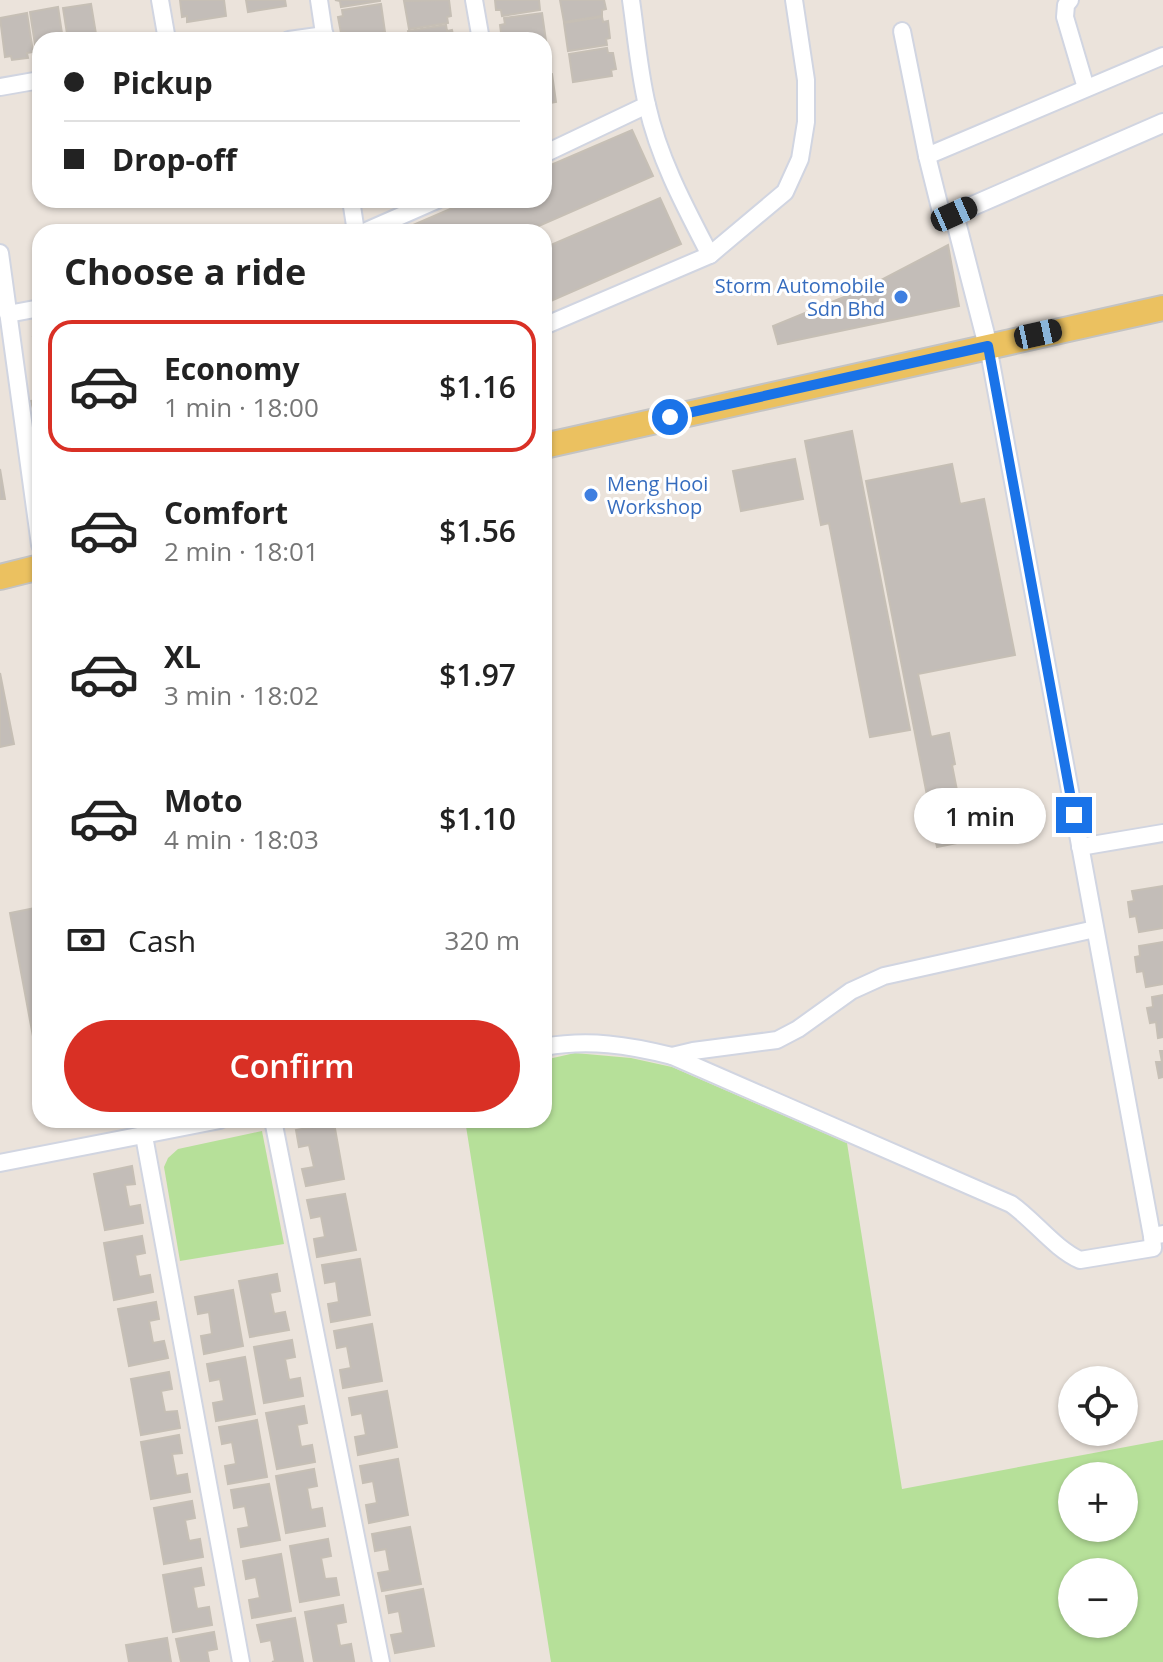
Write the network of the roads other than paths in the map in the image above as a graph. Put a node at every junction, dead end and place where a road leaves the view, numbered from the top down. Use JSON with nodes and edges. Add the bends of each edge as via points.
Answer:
{"nodes":[{"id":1,"x":160,"y":0,"type":"edge"},
{"id":2,"x":319,"y":0,"type":"edge"},
{"id":3,"x":474,"y":0,"type":"edge"},
{"id":4,"x":631,"y":0,"type":"edge"},
{"id":5,"x":794,"y":0,"type":"edge"},
{"id":6,"x":1070,"y":0,"type":"edge"},
{"id":7,"x":902,"y":31,"type":"dead end"},
{"id":8,"x":166,"y":32,"type":"edge"},
{"id":9,"x":324,"y":32,"type":"edge"},
{"id":10,"x":480,"y":32,"type":"edge"},
{"id":11,"x":1163,"y":56,"type":"edge"},
{"id":12,"x":32,"y":81,"type":"edge"},
{"id":13,"x":0,"y":87,"type":"edge"},
{"id":14,"x":1086,"y":88,"type":"junction"},
{"id":15,"x":647,"y":105,"type":"junction"},
{"id":16,"x":1163,"y":123,"type":"edge"},
{"id":17,"x":552,"y":150,"type":"edge"},
{"id":18,"x":927,"y":156,"type":"junction"},
{"id":19,"x":423,"y":208,"type":"edge"},
{"id":20,"x":943,"y":220,"type":"dead end"},
{"id":21,"x":394,"y":224,"type":"edge"},
{"id":22,"x":0,"y":253,"type":"edge"},
{"id":23,"x":710,"y":255,"type":"junction"},
{"id":24,"x":1163,"y":308,"type":"edge"},
{"id":25,"x":32,"y":310,"type":"edge"},
{"id":26,"x":8,"y":314,"type":"junction"},
{"id":27,"x":552,"y":323,"type":"edge"},
{"id":28,"x":988,"y":346,"type":"junction"},
{"id":29,"x":552,"y":444,"type":"edge"},
{"id":30,"x":32,"y":452,"type":"edge"},
{"id":31,"x":32,"y":569,"type":"edge"},
{"id":32,"x":0,"y":577,"type":"edge"},
{"id":33,"x":1163,"y":833,"type":"edge"},
{"id":34,"x":1080,"y":847,"type":"junction"},
{"id":35,"x":1095,"y":929,"type":"junction"},
{"id":36,"x":552,"y":1046,"type":"edge"},
{"id":37,"x":672,"y":1056,"type":"junction"},
{"id":38,"x":182,"y":1128,"type":"edge"},
{"id":39,"x":275,"y":1128,"type":"edge"},
{"id":40,"x":144,"y":1136,"type":"junction"},
{"id":41,"x":0,"y":1163,"type":"edge"},
{"id":42,"x":1158,"y":1241,"type":"edge"},
{"id":43,"x":241,"y":1662,"type":"edge"},
{"id":44,"x":381,"y":1662,"type":"edge"}],
"edges":[{"from":1,"to":8,"type":"street"},
{"from":2,"to":9,"type":"street"},
{"from":3,"to":10,"type":"street"},
{"from":4,"to":15,"type":"street"},
{"from":5,"to":23,"type":"street","via":[[806,80],[800,159],[785,192]]},
{"from":6,"to":14,"type":"street","via":[[1065,17]]},
{"from":7,"to":18,"type":"street"},
{"from":11,"to":14,"type":"street"},
{"from":12,"to":13,"type":"street"},
{"from":14,"to":18,"type":"street"},
{"from":15,"to":17,"type":"street"},
{"from":15,"to":23,"type":"street","via":[[676,189]]},
{"from":16,"to":28,"type":"street","via":[[954,214]]},
{"from":18,"to":20,"type":"street"},
{"from":19,"to":21,"type":"street"},
{"from":22,"to":26,"type":"street"},
{"from":23,"to":27,"type":"street"},
{"from":24,"to":28,"type":"main road"},
{"from":25,"to":26,"type":"street"},
{"from":26,"to":30,"type":"street"},
{"from":28,"to":29,"type":"main road"},
{"from":28,"to":34,"type":"street"},
{"from":31,"to":32,"type":"main road"},
{"from":33,"to":34,"type":"street"},
{"from":34,"to":35,"type":"street"},
{"from":35,"to":37,"type":"street","via":[[884,976],[851,991],[777,1040]]},
{"from":35,"to":42,"type":"street"},
{"from":36,"to":37,"type":"street","via":[[598,1042]]},
{"from":37,"to":42,"type":"street","via":[[1011,1204],[1069,1256],[1080,1260]]},
{"from":38,"to":40,"type":"street"},
{"from":39,"to":44,"type":"street"},
{"from":40,"to":41,"type":"street"},
{"from":40,"to":43,"type":"street"}]}
